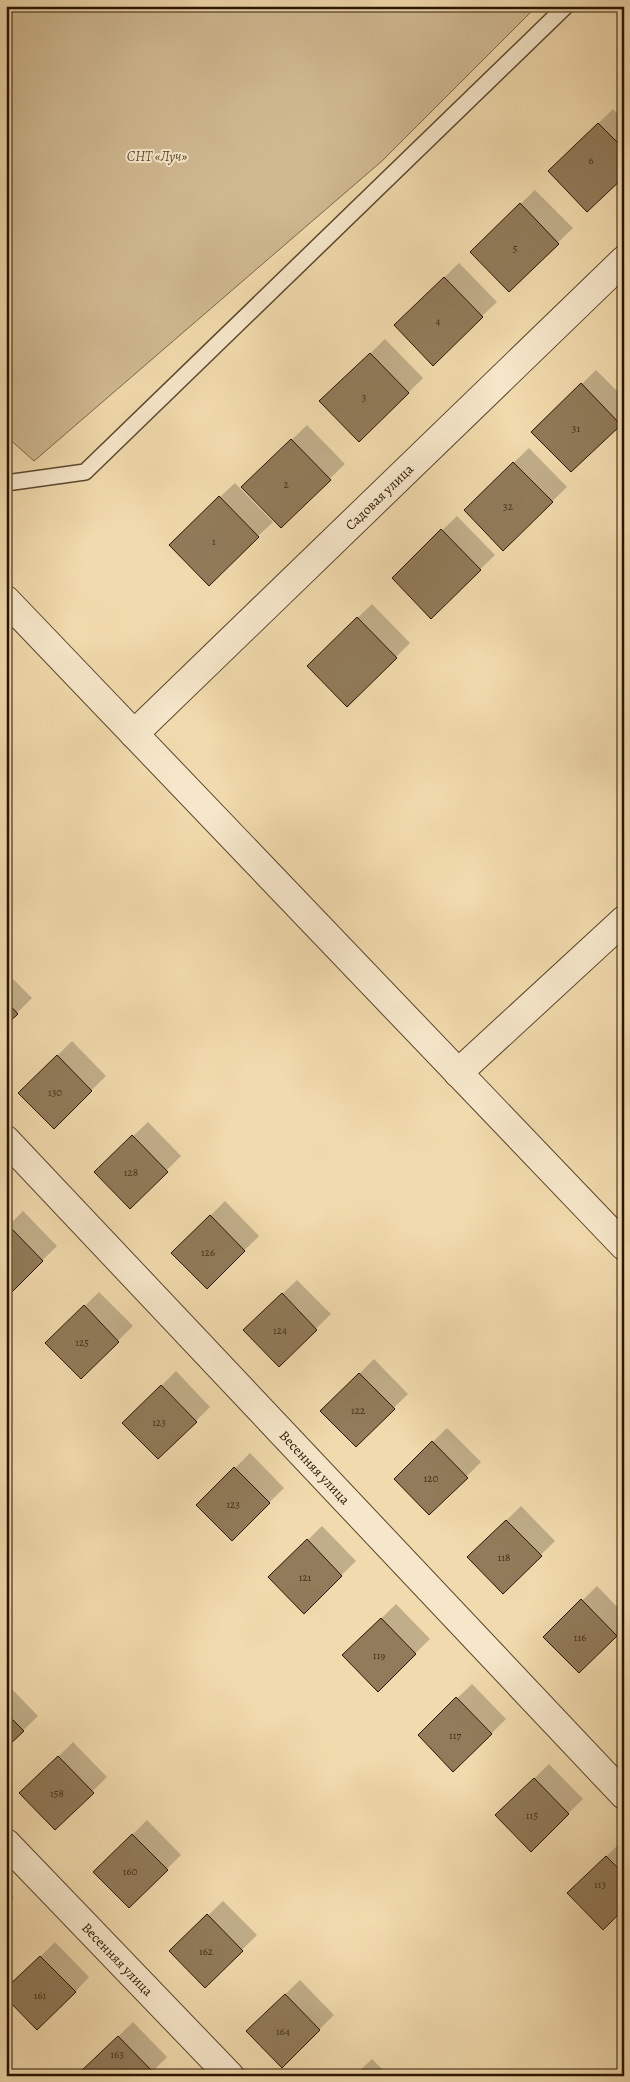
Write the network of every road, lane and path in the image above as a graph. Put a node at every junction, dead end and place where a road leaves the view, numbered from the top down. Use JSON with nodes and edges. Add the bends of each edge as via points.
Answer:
{"nodes":[{"id":1,"x":566,"y":6,"type":"edge"},
{"id":2,"x":624,"y":260,"type":"edge"},
{"id":3,"x":6,"y":483,"type":"edge"},
{"id":4,"x":6,"y":600,"type":"edge"},
{"id":5,"x":134,"y":734,"type":"junction"},
{"id":6,"x":624,"y":920,"type":"edge"},
{"id":7,"x":458,"y":1073,"type":"junction"},
{"id":8,"x":6,"y":1140,"type":"edge"},
{"id":9,"x":624,"y":1246,"type":"edge"},
{"id":10,"x":624,"y":1795,"type":"edge"},
{"id":11,"x":6,"y":1843,"type":"edge"},
{"id":12,"x":230,"y":2076,"type":"edge"}],
"edges":[{"from":1,"to":3,"type":"lane","via":[[84,472]]},
{"from":2,"to":5,"type":"street","name":"Садовая улица"},
{"from":4,"to":5,"type":"street"},
{"from":5,"to":7,"type":"street"},
{"from":6,"to":7,"type":"street"},
{"from":7,"to":9,"type":"street"},
{"from":8,"to":10,"type":"street","name":"Весенняя улица"},
{"from":11,"to":12,"type":"street","name":"Весенняя улица"}]}
